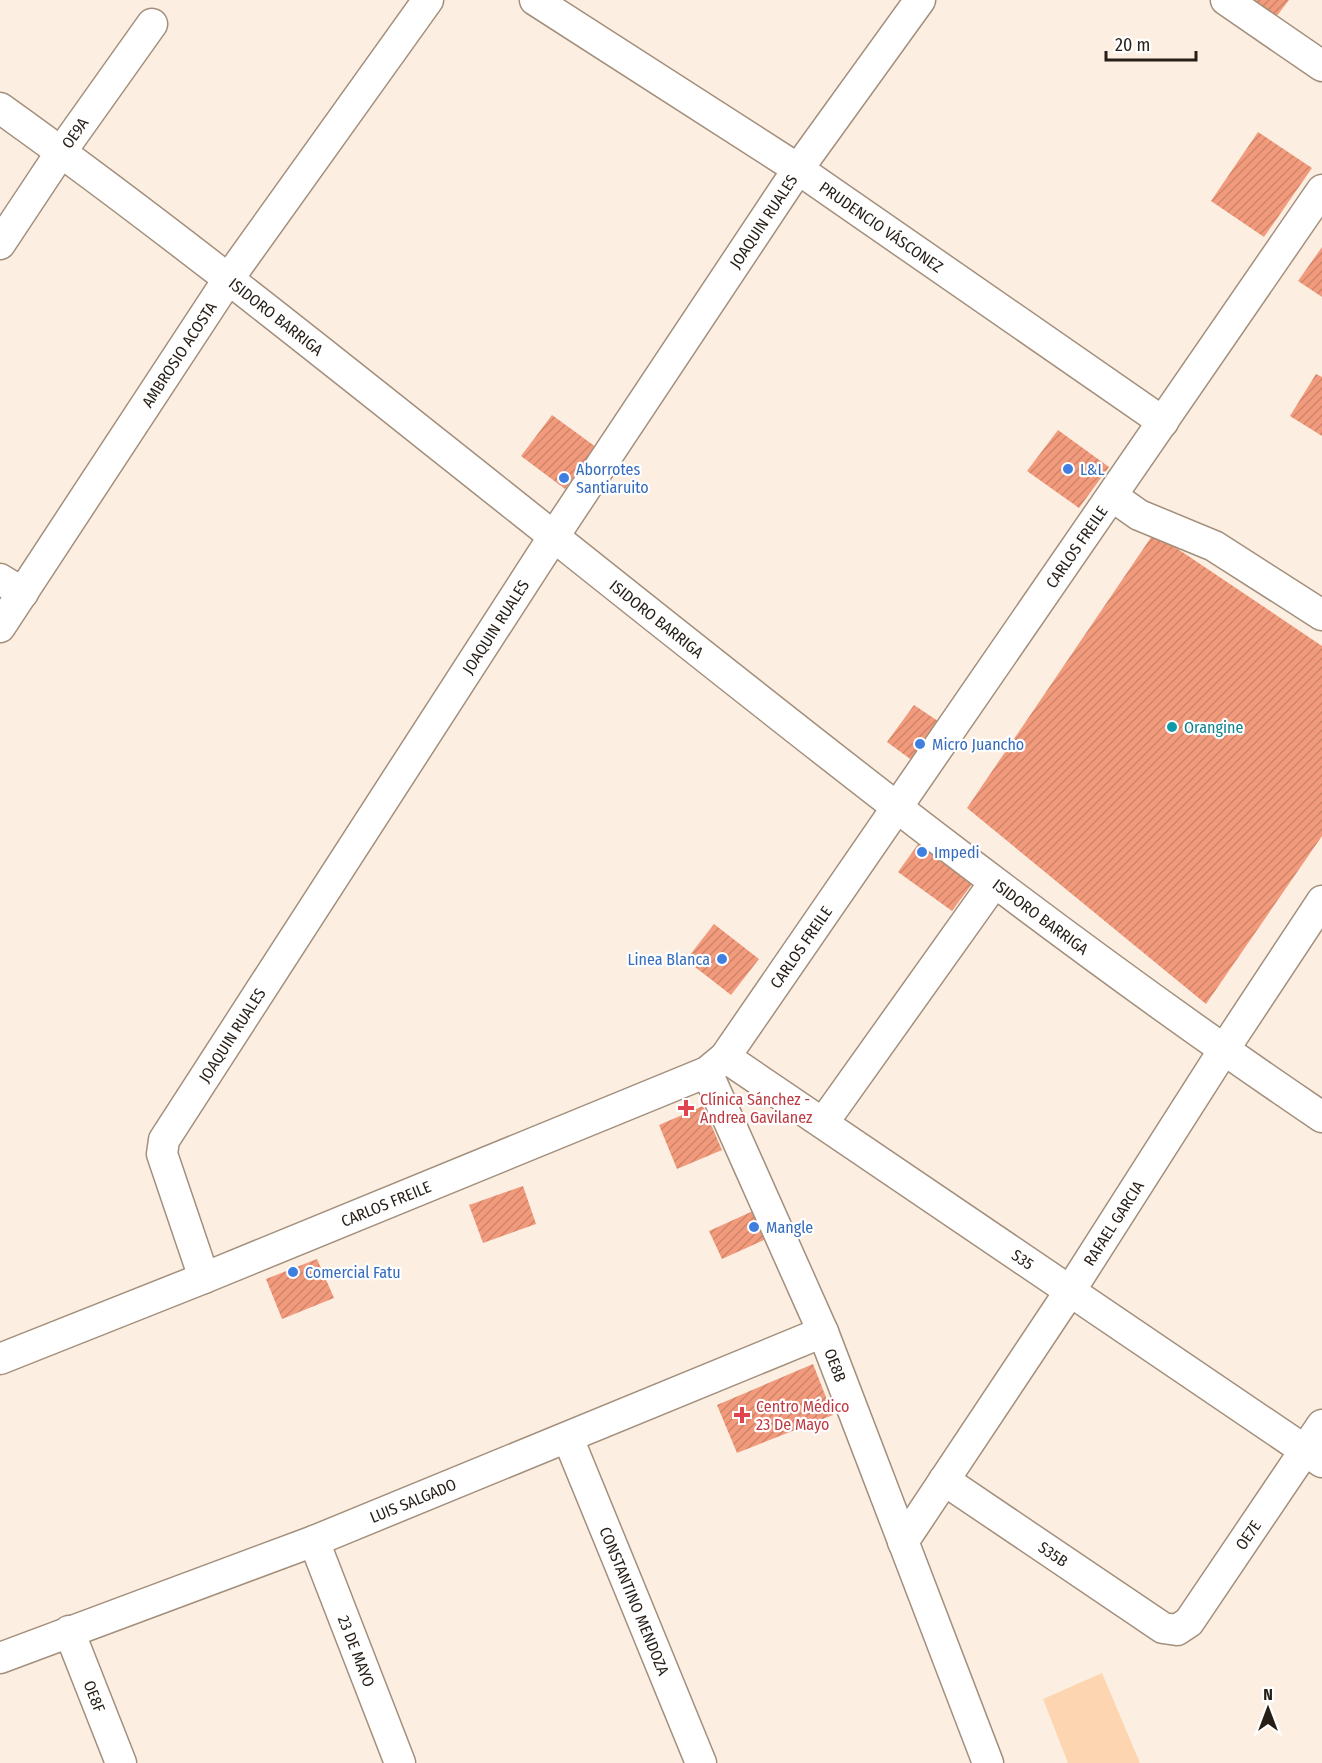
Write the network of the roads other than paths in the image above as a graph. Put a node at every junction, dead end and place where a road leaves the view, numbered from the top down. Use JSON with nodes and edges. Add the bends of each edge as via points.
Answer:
{"nodes":[{"id":1,"x":428,"y":0,"type":"edge"},
{"id":2,"x":535,"y":0,"type":"edge"},
{"id":3,"x":920,"y":0,"type":"edge"},
{"id":4,"x":1227,"y":0,"type":"edge"},
{"id":5,"x":152,"y":24,"type":"dead end"},
{"id":6,"x":1322,"y":66,"type":"edge"},
{"id":7,"x":0,"y":108,"type":"edge"},
{"id":8,"x":61,"y":152,"type":"junction"},
{"id":9,"x":798,"y":169,"type":"junction"},
{"id":10,"x":1322,"y":190,"type":"edge"},
{"id":11,"x":0,"y":244,"type":"edge"},
{"id":12,"x":230,"y":278,"type":"junction"},
{"id":13,"x":1163,"y":422,"type":"junction"},
{"id":14,"x":1112,"y":496,"type":"junction"},
{"id":15,"x":554,"y":536,"type":"junction"},
{"id":16,"x":11,"y":586,"type":"edge"},
{"id":17,"x":1322,"y":615,"type":"edge"},
{"id":18,"x":0,"y":627,"type":"edge"},
{"id":19,"x":898,"y":808,"type":"junction"},
{"id":20,"x":994,"y":883,"type":"junction"},
{"id":21,"x":1322,"y":902,"type":"edge"},
{"id":22,"x":1223,"y":1051,"type":"junction"},
{"id":23,"x":716,"y":1064,"type":"junction"},
{"id":24,"x":1322,"y":1118,"type":"edge"},
{"id":25,"x":823,"y":1123,"type":"junction"},
{"id":26,"x":204,"y":1278,"type":"junction"},
{"id":27,"x":1070,"y":1291,"type":"junction"},
{"id":28,"x":823,"y":1332,"type":"junction"},
{"id":29,"x":0,"y":1359,"type":"edge"},
{"id":30,"x":1322,"y":1425,"type":"edge"},
{"id":31,"x":568,"y":1438,"type":"junction"},
{"id":32,"x":1313,"y":1456,"type":"edge"},
{"id":33,"x":944,"y":1480,"type":"junction"},
{"id":34,"x":314,"y":1541,"type":"junction"},
{"id":35,"x":903,"y":1542,"type":"junction"},
{"id":36,"x":1163,"y":1628,"type":"joint"},
{"id":37,"x":69,"y":1631,"type":"junction"},
{"id":38,"x":0,"y":1658,"type":"edge"},
{"id":39,"x":121,"y":1763,"type":"edge"},
{"id":40,"x":400,"y":1763,"type":"edge"},
{"id":41,"x":701,"y":1763,"type":"edge"},
{"id":42,"x":988,"y":1763,"type":"edge"}],
"edges":[{"from":1,"to":12,"type":"street","name":"AMBROSIO ACOSTA"},
{"from":2,"to":9,"type":"street","name":"PRUDENCIO VÁSCONEZ"},
{"from":3,"to":9,"type":"street","name":"JOAQUIN RUALES"},
{"from":4,"to":6,"type":"street"},
{"from":5,"to":8,"type":"street","name":"OE9A"},
{"from":7,"to":8,"type":"street","name":"ISIDORO BARRIGA"},
{"from":8,"to":11,"type":"street","name":"OE9A"},
{"from":8,"to":12,"type":"street","name":"ISIDORO BARRIGA"},
{"from":9,"to":13,"type":"street","name":"PRUDENCIO VÁSCONEZ"},
{"from":9,"to":15,"type":"street","name":"JOAQUIN RUALES"},
{"from":10,"to":13,"type":"street","name":"CARLOS FREILE"},
{"from":12,"to":15,"type":"street","name":"ISIDORO BARRIGA"},
{"from":12,"to":16,"type":"street","name":"AMBROSIO ACOSTA"},
{"from":13,"to":14,"type":"street","name":"CARLOS FREILE"},
{"from":14,"to":17,"type":"street","via":[[1139,515],[1214,546]]},
{"from":14,"to":19,"type":"street","name":"CARLOS FREILE"},
{"from":15,"to":19,"type":"street","name":"ISIDORO BARRIGA"},
{"from":15,"to":26,"type":"street","name":"JOAQUIN RUALES","via":[[164,1140],[162,1154]]},
{"from":16,"to":18,"type":"street","name":"AMBROSIO ACOSTA"},
{"from":19,"to":20,"type":"street","name":"ISIDORO BARRIGA"},
{"from":19,"to":23,"type":"street","name":"CARLOS FREILE"},
{"from":20,"to":22,"type":"street","name":"ISIDORO BARRIGA"},
{"from":20,"to":25,"type":"street"},
{"from":21,"to":22,"type":"street","name":"RAFAEL GARCIA"},
{"from":22,"to":24,"type":"street","name":"ISIDORO BARRIGA"},
{"from":22,"to":27,"type":"street","name":"RAFAEL GARCIA"},
{"from":23,"to":25,"type":"street","name":"S35"},
{"from":23,"to":26,"type":"street","name":"CARLOS FREILE"},
{"from":23,"to":28,"type":"street","name":"OE8B"},
{"from":25,"to":27,"type":"street","name":"S35"},
{"from":26,"to":29,"type":"street","name":"CARLOS FREILE"},
{"from":27,"to":32,"type":"street","name":"S35"},
{"from":27,"to":33,"type":"street","name":"RAFAEL GARCIA"},
{"from":28,"to":31,"type":"street","name":"LUIS SALGADO"},
{"from":28,"to":35,"type":"street","name":"OE8B"},
{"from":30,"to":32,"type":"street","name":"OE7E"},
{"from":31,"to":34,"type":"street","name":"LUIS SALGADO"},
{"from":31,"to":41,"type":"street","name":"CONSTANTINO MENDOZA"},
{"from":32,"to":36,"type":"street","name":"OE7E","via":[[1189,1622],[1177,1630]]},
{"from":33,"to":35,"type":"street","name":"RAFAEL GARCIA"},
{"from":33,"to":36,"type":"street","name":"S35B"},
{"from":34,"to":37,"type":"street","name":"LUIS SALGADO"},
{"from":34,"to":40,"type":"street","name":"23 DE MAYO"},
{"from":35,"to":42,"type":"street","name":"OE8B"},
{"from":37,"to":38,"type":"street","name":"LUIS SALGADO"},
{"from":37,"to":39,"type":"street","name":"OE8F"}]}
